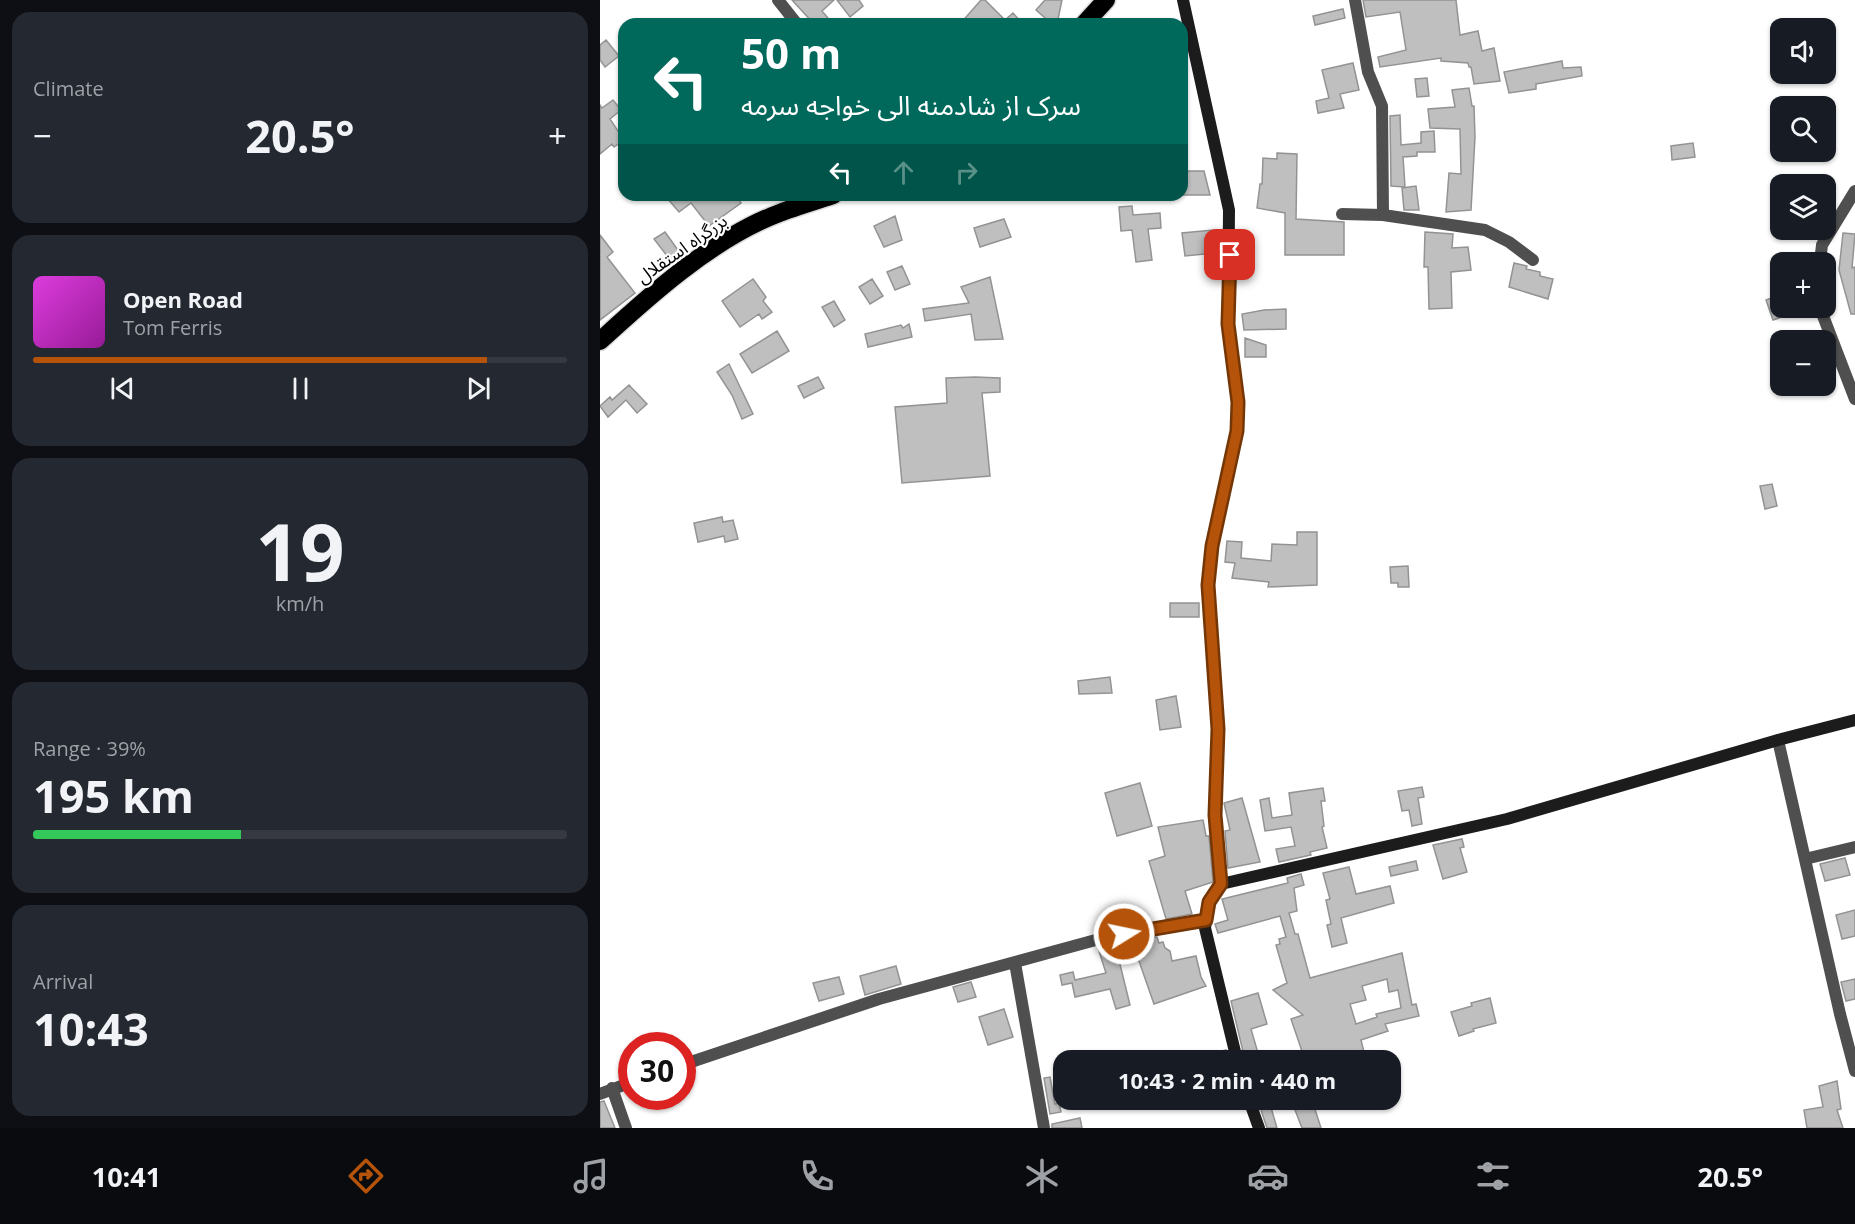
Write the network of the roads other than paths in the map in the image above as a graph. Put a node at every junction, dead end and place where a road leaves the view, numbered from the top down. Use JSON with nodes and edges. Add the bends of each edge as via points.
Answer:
{"nodes":[{"id":1,"x":778,"y":0,"type":"edge"},
{"id":2,"x":1106,"y":0,"type":"edge"},
{"id":3,"x":1183,"y":0,"type":"edge"},
{"id":4,"x":1355,"y":0,"type":"edge"},
{"id":5,"x":792,"y":18,"type":"edge"},
{"id":6,"x":1090,"y":18,"type":"edge"},
{"id":7,"x":1187,"y":18,"type":"edge"},
{"id":8,"x":1188,"y":23,"type":"edge"},
{"id":9,"x":1855,"y":191,"type":"edge"},
{"id":10,"x":815,"y":201,"type":"edge"},
{"id":11,"x":1342,"y":214,"type":"dead end"},
{"id":12,"x":1383,"y":215,"type":"junction"},
{"id":13,"x":1821,"y":252,"type":"edge"},
{"id":14,"x":1533,"y":261,"type":"dead end"},
{"id":15,"x":1824,"y":318,"type":"edge"},
{"id":16,"x":600,"y":340,"type":"edge"},
{"id":17,"x":1855,"y":399,"type":"edge"},
{"id":18,"x":1855,"y":720,"type":"edge"},
{"id":19,"x":1778,"y":740,"type":"junction"},
{"id":20,"x":1855,"y":847,"type":"edge"},
{"id":21,"x":1805,"y":859,"type":"junction"},
{"id":22,"x":1221,"y":884,"type":"junction"},
{"id":23,"x":1206,"y":920,"type":"junction"},
{"id":24,"x":1014,"y":963,"type":"junction"},
{"id":25,"x":1235,"y":1050,"type":"edge"},
{"id":26,"x":696,"y":1060,"type":"edge"},
{"id":27,"x":1855,"y":1071,"type":"edge"},
{"id":28,"x":618,"y":1086,"type":"edge"},
{"id":29,"x":612,"y":1088,"type":"junction"},
{"id":30,"x":600,"y":1094,"type":"edge"},
{"id":31,"x":1253,"y":1110,"type":"edge"},
{"id":32,"x":626,"y":1128,"type":"edge"},
{"id":33,"x":1044,"y":1128,"type":"edge"},
{"id":34,"x":1259,"y":1128,"type":"edge"}],
"edges":[{"from":1,"to":5,"type":"street"},
{"from":2,"to":6,"type":"highway"},
{"from":3,"to":7,"type":"street"},
{"from":4,"to":12,"type":"street","via":[[1368,72],[1382,106]]},
{"from":8,"to":22,"type":"street","via":[[1229,210],[1228,324],[1238,402],[1237,431],[1212,546],[1208,585],[1218,729],[1215,815]]},
{"from":9,"to":13,"type":"street","via":[[1822,244]]},
{"from":10,"to":16,"type":"highway","name":"بزرگراه استقلال","via":[[770,216],[714,248]]},
{"from":11,"to":12,"type":"street"},
{"from":12,"to":14,"type":"street","via":[[1485,230]]},
{"from":15,"to":17,"type":"street"},
{"from":18,"to":19,"type":"street"},
{"from":19,"to":21,"type":"street"},
{"from":19,"to":22,"type":"street","via":[[1507,819]]},
{"from":20,"to":21,"type":"street"},
{"from":21,"to":27,"type":"street"},
{"from":22,"to":23,"type":"street","via":[[1209,902]]},
{"from":23,"to":24,"type":"street","via":[[1103,938]]},
{"from":23,"to":25,"type":"street"},
{"from":24,"to":26,"type":"street","via":[[879,999]]},
{"from":24,"to":33,"type":"street"},
{"from":28,"to":29,"type":"street"},
{"from":29,"to":30,"type":"street"},
{"from":29,"to":32,"type":"street"},
{"from":31,"to":34,"type":"street"}]}
